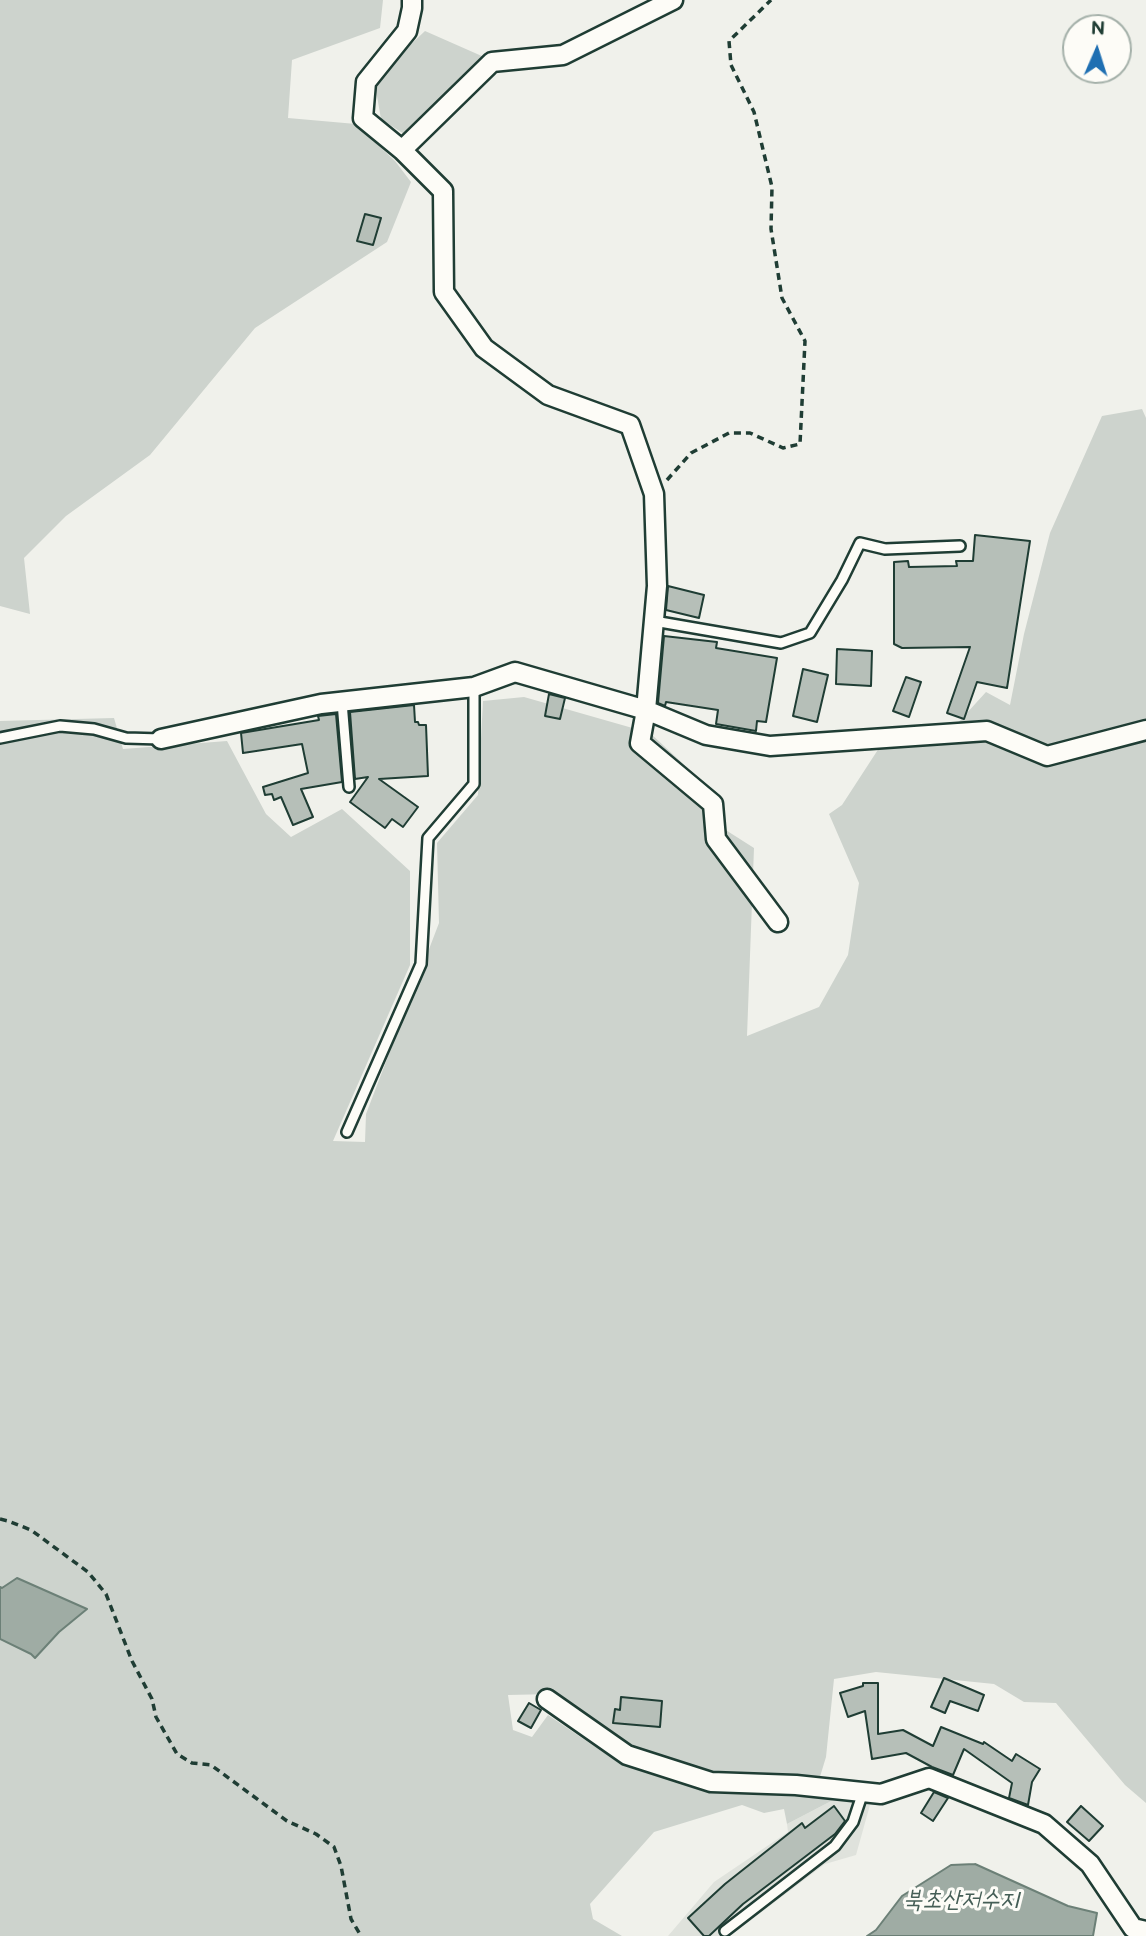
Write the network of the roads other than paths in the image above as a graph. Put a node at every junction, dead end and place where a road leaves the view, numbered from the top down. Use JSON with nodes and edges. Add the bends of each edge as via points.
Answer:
{"nodes":[{"id":1,"x":412,"y":0,"type":"edge"},
{"id":2,"x":673,"y":0,"type":"edge"},
{"id":3,"x":402,"y":150,"type":"junction"},
{"id":4,"x":960,"y":546,"type":"dead end"},
{"id":5,"x":654,"y":621,"type":"junction"},
{"id":6,"x":474,"y":687,"type":"junction"},
{"id":7,"x":342,"y":702,"type":"junction"},
{"id":8,"x":646,"y":710,"type":"junction"},
{"id":9,"x":1146,"y":730,"type":"edge"},
{"id":10,"x":0,"y":738,"type":"edge"},
{"id":11,"x":161,"y":738,"type":"joint"},
{"id":12,"x":349,"y":787,"type":"dead end"},
{"id":13,"x":778,"y":922,"type":"dead end"},
{"id":14,"x":347,"y":1132,"type":"dead end"},
{"id":15,"x":547,"y":1699,"type":"dead end"},
{"id":16,"x":863,"y":1792,"type":"junction"},
{"id":17,"x":725,"y":1931,"type":"dead end"},
{"id":18,"x":1146,"y":1931,"type":"edge"}],
"edges":[{"from":1,"to":3,"type":"street","via":[[407,31],[366,82],[363,118]]},
{"from":2,"to":3,"type":"street","via":[[563,55],[492,62]]},
{"from":3,"to":5,"type":"street","via":[[443,191],[444,292],[484,348],[548,395],[630,425],[654,494]]},
{"from":4,"to":5,"type":"lane","via":[[885,549],[860,543],[810,633],[781,643]]},
{"from":5,"to":8,"type":"street"},
{"from":6,"to":7,"type":"street"},
{"from":6,"to":8,"type":"street","via":[[515,672]]},
{"from":6,"to":14,"type":"lane","via":[[474,784],[428,838],[421,964]]},
{"from":7,"to":11,"type":"street"},
{"from":7,"to":12,"type":"lane"},
{"from":8,"to":9,"type":"street","via":[[706,735],[770,746],[987,731],[1047,756]]},
{"from":8,"to":13,"type":"street","via":[[640,743],[713,804],[716,839]]},
{"from":10,"to":11,"type":"lane","via":[[60,726],[126,738]]},
{"from":15,"to":16,"type":"street","via":[[627,1755],[710,1782]]},
{"from":16,"to":17,"type":"lane","via":[[853,1822],[835,1846]]},
{"from":16,"to":18,"type":"street","via":[[881,1794],[929,1778],[1044,1824],[1090,1864],[1133,1928]]}]}
